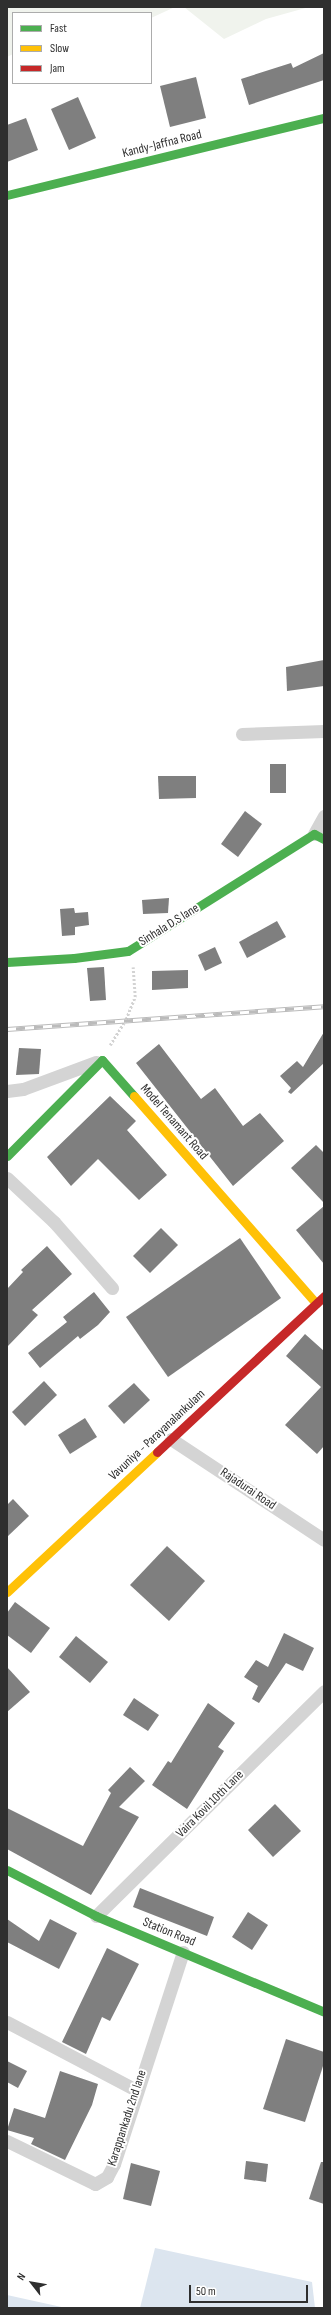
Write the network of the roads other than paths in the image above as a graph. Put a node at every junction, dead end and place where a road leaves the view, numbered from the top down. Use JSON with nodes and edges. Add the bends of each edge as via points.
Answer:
{"nodes":[{"id":1,"x":324,"y":118,"type":"edge"},
{"id":2,"x":7,"y":195,"type":"edge"},
{"id":3,"x":324,"y":731,"type":"edge"},
{"id":4,"x":242,"y":734,"type":"dead end"},
{"id":5,"x":324,"y":816,"type":"edge"},
{"id":6,"x":319,"y":837,"type":"edge"},
{"id":7,"x":7,"y":962,"type":"edge"},
{"id":8,"x":102,"y":1060,"type":"junction"},
{"id":9,"x":7,"y":1091,"type":"edge"},
{"id":10,"x":7,"y":1156,"type":"edge"},
{"id":11,"x":7,"y":1178,"type":"edge"},
{"id":12,"x":112,"y":1288,"type":"dead end"},
{"id":13,"x":324,"y":1296,"type":"edge"},
{"id":14,"x":316,"y":1303,"type":"junction"},
{"id":15,"x":172,"y":1439,"type":"junction"},
{"id":16,"x":324,"y":1540,"type":"edge"},
{"id":17,"x":7,"y":1592,"type":"edge"},
{"id":18,"x":324,"y":1691,"type":"edge"},
{"id":19,"x":7,"y":1870,"type":"edge"},
{"id":20,"x":96,"y":1916,"type":"junction"},
{"id":21,"x":183,"y":1952,"type":"junction"},
{"id":22,"x":324,"y":2012,"type":"edge"},
{"id":23,"x":7,"y":2022,"type":"edge"},
{"id":24,"x":136,"y":2090,"type":"junction"},
{"id":25,"x":7,"y":2141,"type":"edge"}],
"edges":[{"from":1,"to":2,"type":"main road","name":"Kandy-Jaffna Road"},
{"from":3,"to":4,"type":"street"},
{"from":5,"to":6,"type":"street","name":"Sinhala D.S lane"},
{"from":6,"to":7,"type":"main road","name":"Sinhala D.S lane","via":[[128,951],[74,958]]},
{"from":8,"to":9,"type":"street","via":[[22,1089]]},
{"from":8,"to":10,"type":"main road"},
{"from":8,"to":14,"type":"main road","name":"Model Tenamant Road"},
{"from":11,"to":12,"type":"street","via":[[54,1222]]},
{"from":13,"to":14,"type":"main road","name":"Vavuniya - Parayanalankulam"},
{"from":14,"to":15,"type":"main road","name":"Vavuniya - Parayanalankulam"},
{"from":15,"to":16,"type":"street","name":"Rajadurai Road"},
{"from":15,"to":17,"type":"main road","name":"Vavuniya - Parayanalankulam"},
{"from":18,"to":20,"type":"street","name":"Vaira Kovil 10th Lane"},
{"from":19,"to":20,"type":"main road","name":"Station Road"},
{"from":20,"to":21,"type":"main road","name":"Station Road"},
{"from":21,"to":22,"type":"main road","name":"Station Road"},
{"from":21,"to":24,"type":"street","name":"Karappankadu 2nd lane"},
{"from":23,"to":24,"type":"street"},
{"from":24,"to":25,"type":"street","name":"Karappankadu 2nd lane","via":[[114,2164],[107,2177],[95,2184]]}]}
